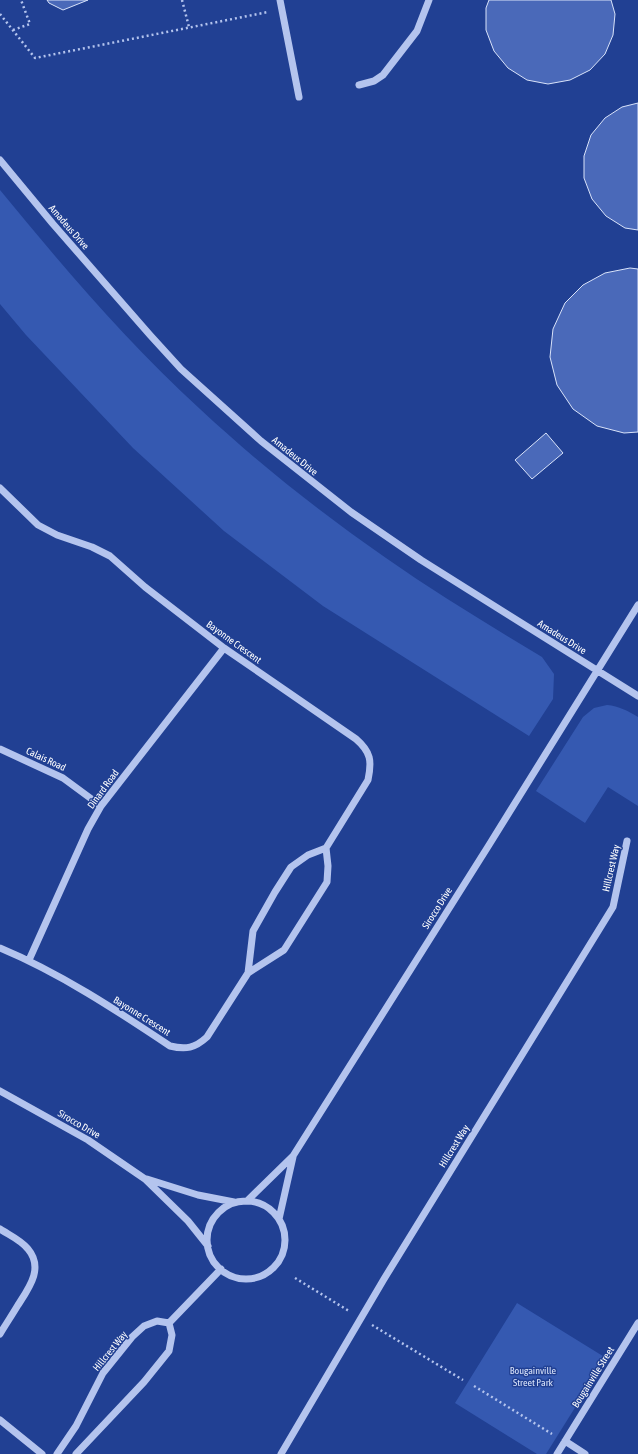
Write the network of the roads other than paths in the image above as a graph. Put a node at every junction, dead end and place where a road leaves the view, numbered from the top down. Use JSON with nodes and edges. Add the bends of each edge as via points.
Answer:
{"nodes":[{"id":1,"x":280,"y":0,"type":"edge"},
{"id":2,"x":429,"y":0,"type":"edge"},
{"id":3,"x":359,"y":85,"type":"dead end"},
{"id":4,"x":299,"y":97,"type":"dead end"},
{"id":5,"x":0,"y":160,"type":"edge"},
{"id":6,"x":0,"y":488,"type":"edge"},
{"id":7,"x":638,"y":605,"type":"edge"},
{"id":8,"x":224,"y":648,"type":"junction"},
{"id":9,"x":597,"y":671,"type":"junction"},
{"id":10,"x":638,"y":696,"type":"edge"},
{"id":11,"x":0,"y":749,"type":"edge"},
{"id":12,"x":101,"y":806,"type":"junction"},
{"id":13,"x":627,"y":841,"type":"dead end"},
{"id":14,"x":326,"y":848,"type":"junction"},
{"id":15,"x":0,"y":948,"type":"edge"},
{"id":16,"x":29,"y":960,"type":"junction"},
{"id":17,"x":248,"y":973,"type":"junction"},
{"id":18,"x":0,"y":1091,"type":"edge"},
{"id":19,"x":293,"y":1156,"type":"junction"},
{"id":20,"x":145,"y":1179,"type":"junction"},
{"id":21,"x":247,"y":1200,"type":"junction"},
{"id":22,"x":234,"y":1202,"type":"junction"},
{"id":23,"x":279,"y":1219,"type":"junction"},
{"id":24,"x":0,"y":1229,"type":"edge"},
{"id":25,"x":208,"y":1246,"type":"junction"},
{"id":26,"x":221,"y":1269,"type":"junction"},
{"id":27,"x":169,"y":1323,"type":"junction"},
{"id":28,"x":638,"y":1323,"type":"edge"},
{"id":29,"x":0,"y":1334,"type":"edge"},
{"id":30,"x":0,"y":1420,"type":"edge"},
{"id":31,"x":564,"y":1441,"type":"junction"},
{"id":32,"x":42,"y":1454,"type":"edge"},
{"id":33,"x":57,"y":1454,"type":"edge"},
{"id":34,"x":76,"y":1454,"type":"edge"},
{"id":35,"x":281,"y":1454,"type":"edge"},
{"id":36,"x":556,"y":1454,"type":"edge"},
{"id":37,"x":585,"y":1454,"type":"edge"}],
"edges":[{"from":1,"to":4,"type":"street"},
{"from":2,"to":3,"type":"street","via":[[417,31],[383,75],[374,82]]},
{"from":5,"to":9,"type":"street","name":"Amadeus Drive","via":[[181,369],[261,441],[351,512],[421,560]]},
{"from":6,"to":8,"type":"street","name":"Bayonne Crescent","via":[[38,525],[57,536],[92,547],[110,556],[145,587]]},
{"from":7,"to":9,"type":"street","name":"Sirocco Drive"},
{"from":8,"to":12,"type":"street","name":"Dinard Road"},
{"from":8,"to":14,"type":"street","name":"Bayonne Crescent","via":[[356,739],[369,757],[371,768],[368,780]]},
{"from":9,"to":10,"type":"street","name":"Amadeus Drive"},
{"from":9,"to":19,"type":"street","name":"Sirocco Drive"},
{"from":11,"to":12,"type":"street","name":"Calais Road","via":[[63,778]]},
{"from":12,"to":16,"type":"street","name":"Dinard Road","via":[[88,829]]},
{"from":13,"to":35,"type":"street","name":"Hillcrest Way","via":[[613,907],[388,1272]]},
{"from":14,"to":17,"type":"street","name":"Bayonne Crescent","via":[[308,855],[291,867],[275,892],[253,931]]},
{"from":14,"to":17,"type":"street","name":"Bayonne Crescent","via":[[327,882],[284,950]]},
{"from":15,"to":16,"type":"street","name":"Bayonne Crescent"},
{"from":16,"to":17,"type":"street","name":"Bayonne Crescent","via":[[170,1046],[180,1048],[199,1045],[207,1037]]},
{"from":18,"to":20,"type":"street","name":"Sirocco Drive","via":[[88,1140]]},
{"from":19,"to":21,"type":"street","name":"Sirocco Drive"},
{"from":19,"to":23,"type":"street","name":"Sirocco Drive"},
{"from":20,"to":22,"type":"street","name":"Sirocco Drive","via":[[198,1195]]},
{"from":20,"to":25,"type":"street","name":"Sirocco Drive","via":[[188,1221]]},
{"from":21,"to":22,"type":"street"},
{"from":21,"to":23,"type":"street","via":[[271,1210]]},
{"from":22,"to":25,"type":"street","via":[[214,1217],[208,1228]]},
{"from":23,"to":26,"type":"street","via":[[285,1245],[281,1257],[273,1268],[250,1279],[237,1278],[224,1273]]},
{"from":24,"to":29,"type":"street","via":[[28,1249],[35,1269],[31,1284]]},
{"from":25,"to":26,"type":"street","via":[[209,1253]]},
{"from":26,"to":27,"type":"street"},
{"from":27,"to":33,"type":"street","name":"Hillcrest Way","via":[[157,1320],[144,1326],[132,1337],[103,1373],[76,1426]]},
{"from":27,"to":34,"type":"street","via":[[172,1335],[169,1350],[144,1382]]},
{"from":28,"to":31,"type":"street","name":"Bougainville Street"},
{"from":30,"to":32,"type":"street"},
{"from":31,"to":36,"type":"street","name":"Bougainville Street"},
{"from":31,"to":37,"type":"street"}]}
